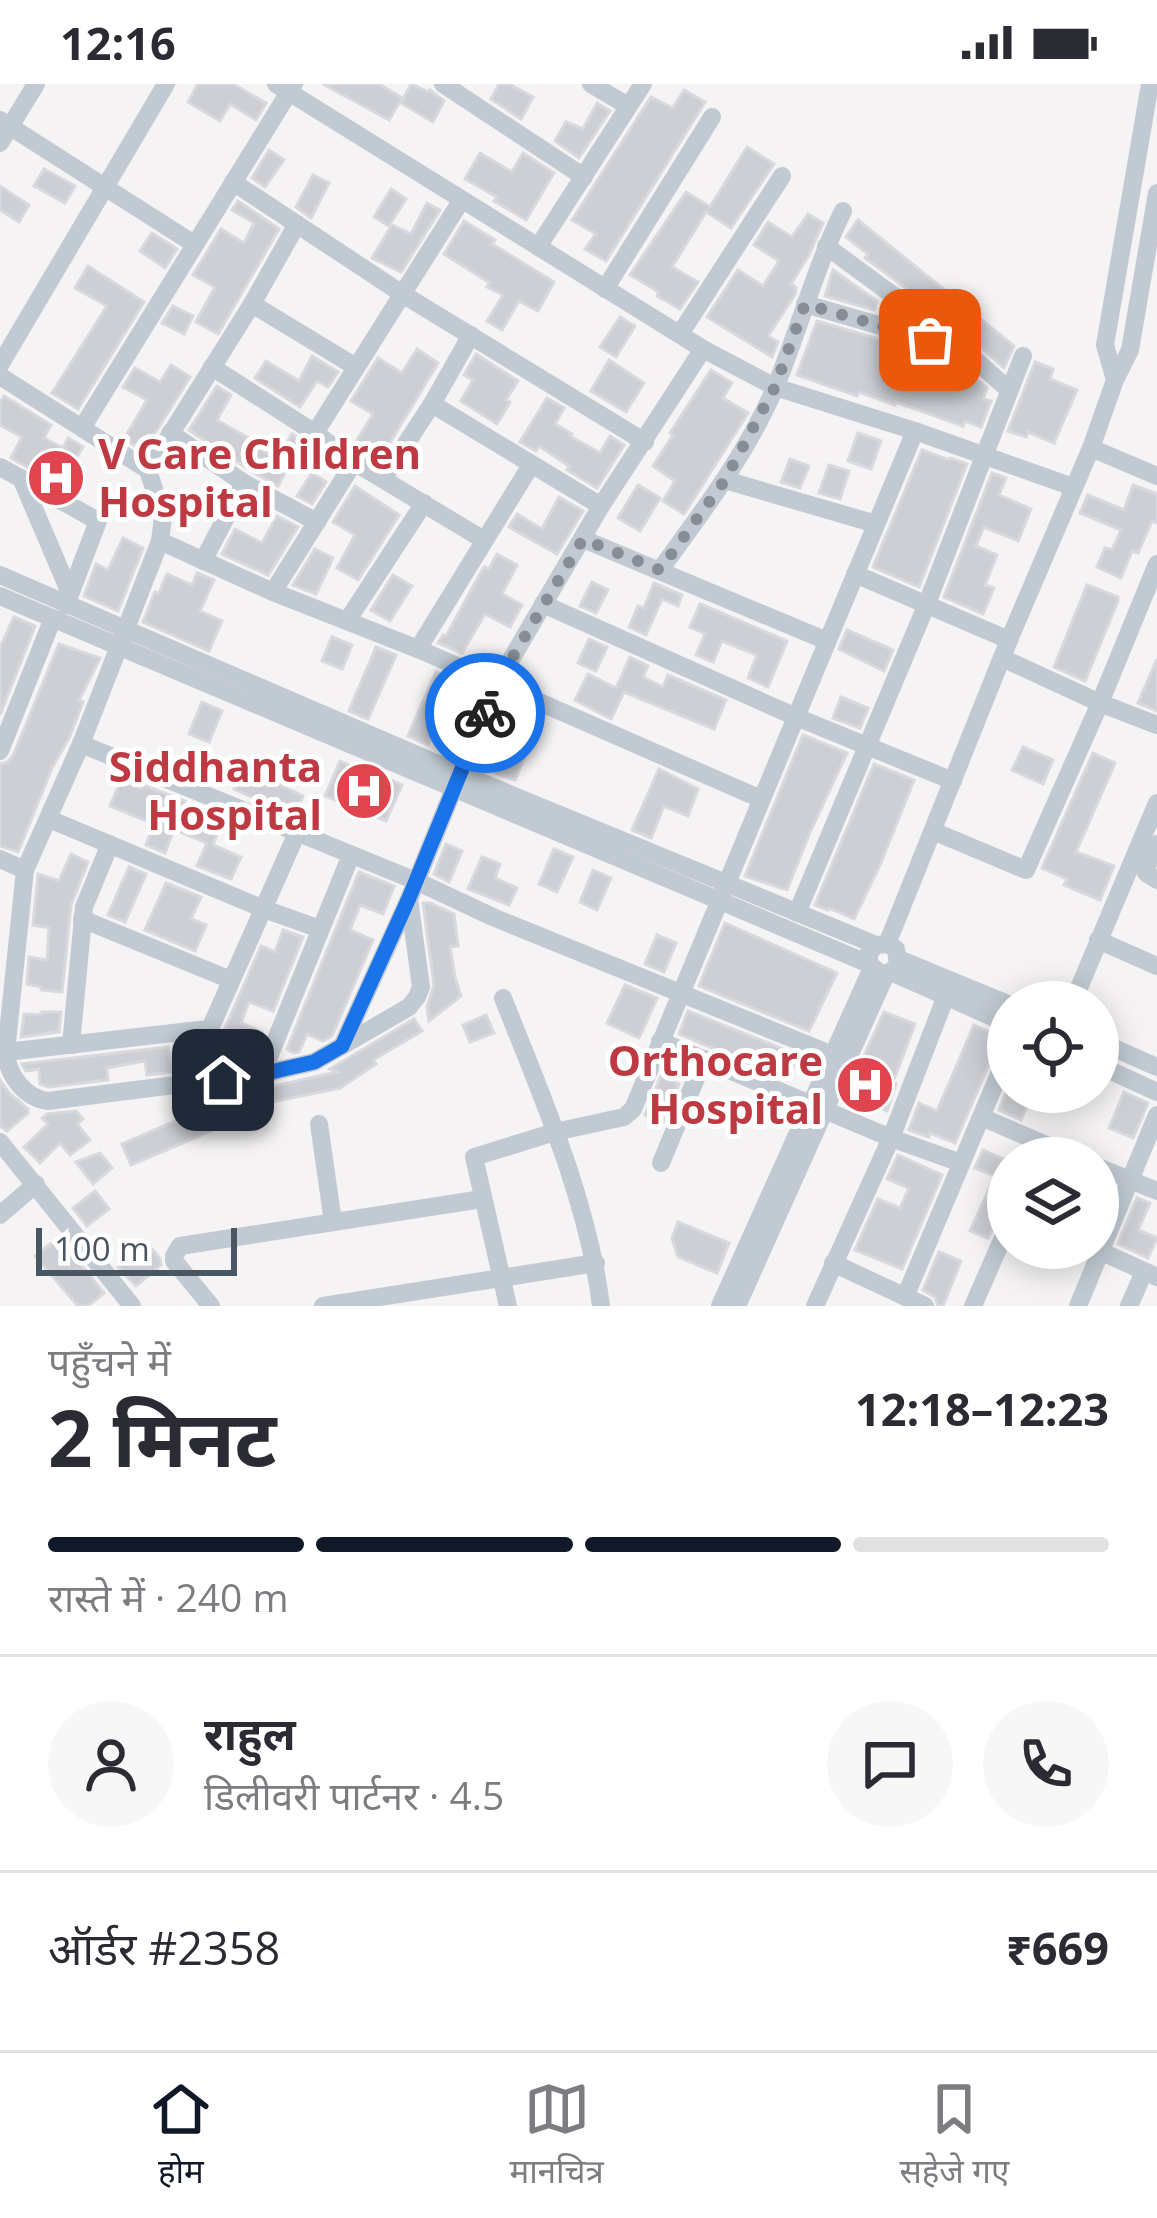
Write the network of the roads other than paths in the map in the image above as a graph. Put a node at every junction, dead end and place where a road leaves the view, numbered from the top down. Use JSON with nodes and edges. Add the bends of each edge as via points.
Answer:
{"nodes":[{"id":1,"x":36,"y":84,"type":"edge"},
{"id":2,"x":166,"y":84,"type":"edge"},
{"id":3,"x":442,"y":84,"type":"edge"},
{"id":4,"x":592,"y":84,"type":"edge"},
{"id":5,"x":644,"y":84,"type":"edge"},
{"id":6,"x":1150,"y":84,"type":"edge"},
{"id":7,"x":286,"y":87,"type":"edge"},
{"id":8,"x":628,"y":106,"type":"junction"},
{"id":9,"x":712,"y":117,"type":"dead end"},
{"id":10,"x":3,"y":130,"type":"edge"},
{"id":11,"x":782,"y":176,"type":"dead end"},
{"id":12,"x":584,"y":177,"type":"junction"},
{"id":13,"x":232,"y":182,"type":"junction"},
{"id":14,"x":105,"y":188,"type":"junction"},
{"id":15,"x":1157,"y":193,"type":"edge"},
{"id":16,"x":461,"y":201,"type":"junction"},
{"id":17,"x":843,"y":211,"type":"dead end"},
{"id":18,"x":297,"y":224,"type":"junction"},
{"id":19,"x":194,"y":244,"type":"junction"},
{"id":20,"x":826,"y":246,"type":"junction"},
{"id":21,"x":538,"y":247,"type":"junction"},
{"id":22,"x":605,"y":289,"type":"junction"},
{"id":23,"x":404,"y":295,"type":"junction"},
{"id":24,"x":252,"y":304,"type":"junction"},
{"id":25,"x":805,"y":304,"type":"junction"},
{"id":26,"x":680,"y":334,"type":"junction"},
{"id":27,"x":947,"y":334,"type":"junction"},
{"id":28,"x":471,"y":335,"type":"junction"},
{"id":29,"x":703,"y":349,"type":"junction"},
{"id":30,"x":1023,"y":356,"type":"dead end"},
{"id":31,"x":0,"y":365,"type":"edge"},
{"id":32,"x":356,"y":367,"type":"junction"},
{"id":33,"x":212,"y":368,"type":"junction"},
{"id":34,"x":0,"y":376,"type":"edge"},
{"id":35,"x":1115,"y":380,"type":"junction"},
{"id":36,"x":775,"y":387,"type":"junction"},
{"id":37,"x":1009,"y":390,"type":"junction"},
{"id":38,"x":432,"y":404,"type":"junction"},
{"id":39,"x":82,"y":428,"type":"junction"},
{"id":40,"x":915,"y":431,"type":"junction"},
{"id":41,"x":170,"y":433,"type":"junction"},
{"id":42,"x":315,"y":433,"type":"junction"},
{"id":43,"x":644,"y":442,"type":"junction"},
{"id":44,"x":1091,"y":448,"type":"junction"},
{"id":45,"x":986,"y":456,"type":"junction"},
{"id":46,"x":354,"y":462,"type":"junction"},
{"id":47,"x":531,"y":465,"type":"junction"},
{"id":48,"x":0,"y":467,"type":"edge"},
{"id":49,"x":148,"y":470,"type":"junction"},
{"id":50,"x":1157,"y":476,"type":"edge"},
{"id":51,"x":21,"y":478,"type":"junction"},
{"id":52,"x":383,"y":479,"type":"junction"},
{"id":53,"x":725,"y":480,"type":"junction"},
{"id":54,"x":244,"y":483,"type":"junction"},
{"id":55,"x":1073,"y":487,"type":"junction"},
{"id":56,"x":424,"y":503,"type":"junction"},
{"id":57,"x":601,"y":506,"type":"junction"},
{"id":58,"x":317,"y":522,"type":"junction"},
{"id":59,"x":876,"y":524,"type":"junction"},
{"id":60,"x":583,"y":539,"type":"junction"},
{"id":61,"x":484,"y":540,"type":"junction"},
{"id":62,"x":160,"y":541,"type":"junction"},
{"id":63,"x":203,"y":561,"type":"junction"},
{"id":64,"x":1157,"y":564,"type":"edge"},
{"id":65,"x":660,"y":570,"type":"junction"},
{"id":66,"x":855,"y":574,"type":"junction"},
{"id":67,"x":0,"y":575,"type":"edge"},
{"id":68,"x":273,"y":592,"type":"junction"},
{"id":69,"x":0,"y":596,"type":"edge"},
{"id":70,"x":542,"y":604,"type":"junction"},
{"id":71,"x":63,"y":605,"type":"junction"},
{"id":72,"x":926,"y":606,"type":"junction"},
{"id":73,"x":347,"y":621,"type":"junction"},
{"id":74,"x":123,"y":637,"type":"junction"},
{"id":75,"x":827,"y":641,"type":"junction"},
{"id":76,"x":418,"y":649,"type":"junction"},
{"id":77,"x":1005,"y":649,"type":"junction"},
{"id":78,"x":496,"y":685,"type":"junction"},
{"id":79,"x":1100,"y":703,"type":"junction"},
{"id":80,"x":8,"y":708,"type":"edge"},
{"id":81,"x":796,"y":717,"type":"junction"},
{"id":82,"x":1157,"y":725,"type":"edge"},
{"id":83,"x":81,"y":744,"type":"junction"},
{"id":84,"x":867,"y":747,"type":"junction"},
{"id":85,"x":0,"y":751,"type":"edge"},
{"id":86,"x":953,"y":781,"type":"junction"},
{"id":87,"x":458,"y":782,"type":"junction"},
{"id":88,"x":761,"y":799,"type":"junction"},
{"id":89,"x":1157,"y":803,"type":"edge"},
{"id":90,"x":49,"y":819,"type":"junction"},
{"id":91,"x":933,"y":831,"type":"junction"},
{"id":92,"x":297,"y":833,"type":"junction"},
{"id":93,"x":110,"y":844,"type":"junction"},
{"id":94,"x":1157,"y":844,"type":"edge"},
{"id":95,"x":351,"y":855,"type":"junction"},
{"id":96,"x":0,"y":859,"type":"edge"},
{"id":97,"x":25,"y":870,"type":"junction"},
{"id":98,"x":1157,"y":880,"type":"edge"},
{"id":99,"x":412,"y":890,"type":"junction"},
{"id":100,"x":722,"y":891,"type":"junction"},
{"id":101,"x":264,"y":909,"type":"junction"},
{"id":102,"x":796,"y":913,"type":"junction"},
{"id":103,"x":82,"y":920,"type":"junction"},
{"id":104,"x":320,"y":929,"type":"junction"},
{"id":105,"x":1098,"y":940,"type":"junction"},
{"id":106,"x":883,"y":961,"type":"junction"},
{"id":107,"x":1157,"y":966,"type":"edge"},
{"id":108,"x":231,"y":980,"type":"junction"},
{"id":109,"x":1081,"y":981,"type":"edge"},
{"id":110,"x":681,"y":992,"type":"junction"},
{"id":111,"x":946,"y":996,"type":"junction"},
{"id":112,"x":987,"y":997,"type":"edge"},
{"id":113,"x":503,"y":998,"type":"dead end"},
{"id":114,"x":987,"y":1015,"type":"edge"},
{"id":115,"x":208,"y":1029,"type":"junction"},
{"id":116,"x":660,"y":1041,"type":"junction"},
{"id":117,"x":70,"y":1045,"type":"junction"},
{"id":118,"x":342,"y":1046,"type":"junction"},
{"id":119,"x":1119,"y":1051,"type":"edge"},
{"id":120,"x":6,"y":1052,"type":"junction"},
{"id":121,"x":833,"y":1055,"type":"junction"},
{"id":122,"x":704,"y":1059,"type":"junction"},
{"id":123,"x":1157,"y":1067,"type":"edge"},
{"id":124,"x":262,"y":1074,"type":"junction"},
{"id":125,"x":1119,"y":1075,"type":"edge"},
{"id":126,"x":184,"y":1085,"type":"junction"},
{"id":127,"x":1157,"y":1092,"type":"edge"},
{"id":128,"x":987,"y":1103,"type":"edge"},
{"id":129,"x":818,"y":1106,"type":"junction"},
{"id":130,"x":1157,"y":1115,"type":"edge"},
{"id":131,"x":981,"y":1117,"type":"junction"},
{"id":132,"x":319,"y":1124,"type":"dead end"},
{"id":133,"x":555,"y":1132,"type":"junction"},
{"id":134,"x":1016,"y":1137,"type":"edge"},
{"id":135,"x":891,"y":1138,"type":"junction"},
{"id":136,"x":0,"y":1142,"type":"edge"},
{"id":137,"x":661,"y":1163,"type":"dead end"},
{"id":138,"x":961,"y":1163,"type":"junction"},
{"id":139,"x":1119,"y":1175,"type":"edge"},
{"id":140,"x":1131,"y":1180,"type":"junction"},
{"id":141,"x":36,"y":1184,"type":"junction"},
{"id":142,"x":1157,"y":1191,"type":"edge"},
{"id":143,"x":482,"y":1199,"type":"junction"},
{"id":144,"x":1119,"y":1210,"type":"edge"},
{"id":145,"x":0,"y":1215,"type":"edge"},
{"id":146,"x":333,"y":1222,"type":"junction"},
{"id":147,"x":1119,"y":1260,"type":"edge"},
{"id":148,"x":596,"y":1263,"type":"junction"},
{"id":149,"x":833,"y":1263,"type":"junction"},
{"id":150,"x":989,"y":1269,"type":"edge"},
{"id":151,"x":1094,"y":1269,"type":"edge"},
{"id":152,"x":1150,"y":1274,"type":"edge"},
{"id":153,"x":503,"y":1277,"type":"junction"},
{"id":154,"x":427,"y":1298,"type":"edge"},
{"id":155,"x":905,"y":1298,"type":"junction"},
{"id":156,"x":737,"y":1301,"type":"edge"},
{"id":157,"x":352,"y":1304,"type":"edge"},
{"id":158,"x":132,"y":1306,"type":"edge"},
{"id":159,"x":211,"y":1306,"type":"edge"},
{"id":160,"x":323,"y":1306,"type":"edge"},
{"id":161,"x":508,"y":1306,"type":"edge"},
{"id":162,"x":601,"y":1306,"type":"edge"},
{"id":163,"x":815,"y":1306,"type":"edge"},
{"id":164,"x":925,"y":1306,"type":"edge"},
{"id":165,"x":973,"y":1306,"type":"edge"},
{"id":166,"x":1078,"y":1306,"type":"edge"},
{"id":167,"x":1129,"y":1306,"type":"edge"}],
"edges":[{"from":1,"to":10,"type":"street"},
{"from":2,"to":14,"type":"street"},
{"from":3,"to":12,"type":"street"},
{"from":4,"to":8,"type":"street"},
{"from":5,"to":8,"type":"street"},
{"from":6,"to":35,"type":"street","via":[[1106,345]]},
{"from":7,"to":13,"type":"street"},
{"from":7,"to":16,"type":"street"},
{"from":8,"to":12,"type":"street"},
{"from":9,"to":22,"type":"street"},
{"from":10,"to":14,"type":"street"},
{"from":11,"to":26,"type":"street"},
{"from":12,"to":21,"type":"street"},
{"from":13,"to":18,"type":"street"},
{"from":13,"to":19,"type":"street"},
{"from":14,"to":19,"type":"street"},
{"from":14,"to":31,"type":"street"},
{"from":15,"to":35,"type":"street","via":[[1130,350]]},
{"from":16,"to":21,"type":"street"},
{"from":16,"to":23,"type":"street"},
{"from":17,"to":20,"type":"street"},
{"from":18,"to":23,"type":"street"},
{"from":18,"to":24,"type":"street"},
{"from":19,"to":39,"type":"street"},
{"from":20,"to":25,"type":"street"},
{"from":20,"to":27,"type":"street"},
{"from":21,"to":22,"type":"street"},
{"from":22,"to":26,"type":"street"},
{"from":23,"to":28,"type":"street"},
{"from":23,"to":32,"type":"street"},
{"from":24,"to":32,"type":"street"},
{"from":24,"to":33,"type":"street"},
{"from":25,"to":27,"type":"street","via":[[930,340]]},
{"from":25,"to":36,"type":"street"},
{"from":26,"to":29,"type":"street"},
{"from":27,"to":37,"type":"street"},
{"from":28,"to":38,"type":"street"},
{"from":28,"to":43,"type":"street"},
{"from":29,"to":36,"type":"street"},
{"from":29,"to":43,"type":"street"},
{"from":30,"to":37,"type":"street"},
{"from":32,"to":42,"type":"street"},
{"from":33,"to":41,"type":"street"},
{"from":33,"to":42,"type":"street"},
{"from":34,"to":39,"type":"street"},
{"from":35,"to":44,"type":"street"},
{"from":36,"to":40,"type":"street"},
{"from":36,"to":53,"type":"street"},
{"from":37,"to":45,"type":"street"},
{"from":38,"to":47,"type":"street"},
{"from":38,"to":52,"type":"street"},
{"from":39,"to":49,"type":"street"},
{"from":40,"to":45,"type":"street"},
{"from":40,"to":59,"type":"street"},
{"from":41,"to":49,"type":"street"},
{"from":41,"to":54,"type":"street"},
{"from":42,"to":46,"type":"street"},
{"from":43,"to":57,"type":"street"},
{"from":44,"to":50,"type":"street"},
{"from":44,"to":55,"type":"street"},
{"from":45,"to":55,"type":"street"},
{"from":45,"to":72,"type":"street"},
{"from":46,"to":52,"type":"street"},
{"from":46,"to":58,"type":"street"},
{"from":47,"to":57,"type":"street"},
{"from":47,"to":61,"type":"street"},
{"from":48,"to":51,"type":"street"},
{"from":49,"to":62,"type":"street","via":[[163,517]]},
{"from":51,"to":71,"type":"street"},
{"from":51,"to":71,"type":"street","via":[[98,521]]},
{"from":52,"to":56,"type":"street"},
{"from":53,"to":59,"type":"street"},
{"from":53,"to":65,"type":"street"},
{"from":54,"to":58,"type":"street"},
{"from":54,"to":63,"type":"street"},
{"from":55,"to":77,"type":"street"},
{"from":56,"to":61,"type":"street"},
{"from":56,"to":73,"type":"street"},
{"from":57,"to":60,"type":"street"},
{"from":58,"to":68,"type":"street"},
{"from":59,"to":66,"type":"street"},
{"from":60,"to":65,"type":"street"},
{"from":60,"to":70,"type":"street"},
{"from":61,"to":76,"type":"street"},
{"from":62,"to":63,"type":"street"},
{"from":62,"to":74,"type":"street"},
{"from":63,"to":68,"type":"street"},
{"from":64,"to":79,"type":"street"},
{"from":65,"to":75,"type":"street"},
{"from":66,"to":72,"type":"street"},
{"from":66,"to":75,"type":"street"},
{"from":67,"to":71,"type":"street"},
{"from":68,"to":73,"type":"street"},
{"from":69,"to":71,"type":"street"},
{"from":70,"to":78,"type":"street"},
{"from":70,"to":81,"type":"street"},
{"from":71,"to":74,"type":"street"},
{"from":71,"to":80,"type":"street"},
{"from":72,"to":77,"type":"street"},
{"from":72,"to":84,"type":"street"},
{"from":73,"to":76,"type":"street"},
{"from":74,"to":83,"type":"street"},
{"from":74,"to":87,"type":"street"},
{"from":75,"to":81,"type":"street"},
{"from":76,"to":78,"type":"street"},
{"from":77,"to":79,"type":"street"},
{"from":77,"to":86,"type":"street"},
{"from":78,"to":87,"type":"street"},
{"from":78,"to":88,"type":"street"},
{"from":79,"to":82,"type":"street"},
{"from":79,"to":91,"type":"street","via":[[1026,870]]},
{"from":80,"to":85,"type":"street"},
{"from":81,"to":84,"type":"street"},
{"from":81,"to":88,"type":"street"},
{"from":83,"to":90,"type":"street"},
{"from":83,"to":92,"type":"street"},
{"from":84,"to":86,"type":"street"},
{"from":84,"to":102,"type":"street"},
{"from":86,"to":91,"type":"street"},
{"from":87,"to":99,"type":"street"},
{"from":87,"to":100,"type":"street"},
{"from":88,"to":100,"type":"street"},
{"from":89,"to":105,"type":"street"},
{"from":90,"to":93,"type":"street"},
{"from":90,"to":97,"type":"street"},
{"from":91,"to":106,"type":"street"},
{"from":92,"to":95,"type":"street"},
{"from":92,"to":101,"type":"street"},
{"from":93,"to":101,"type":"street"},
{"from":93,"to":103,"type":"street"},
{"from":94,"to":98,"type":"street","via":[[1145,870]]},
{"from":95,"to":99,"type":"street"},
{"from":95,"to":104,"type":"street"},
{"from":96,"to":97,"type":"street"},
{"from":97,"to":120,"type":"street"},
{"from":99,"to":110,"type":"street"},
{"from":99,"to":118,"type":"street"},
{"from":99,"to":118,"type":"street","via":[[418,997]]},
{"from":100,"to":102,"type":"street"},
{"from":100,"to":106,"type":"street"},
{"from":100,"to":110,"type":"street"},
{"from":101,"to":104,"type":"street"},
{"from":101,"to":108,"type":"street"},
{"from":102,"to":106,"type":"street"},
{"from":103,"to":108,"type":"street"},
{"from":103,"to":117,"type":"street"},
{"from":104,"to":124,"type":"street"},
{"from":105,"to":107,"type":"street"},
{"from":105,"to":109,"type":"street"},
{"from":106,"to":111,"type":"street"},
{"from":106,"to":112,"type":"street"},
{"from":106,"to":121,"type":"street"},
{"from":106,"to":129,"type":"street"},
{"from":108,"to":115,"type":"street"},
{"from":110,"to":116,"type":"street"},
{"from":110,"to":121,"type":"street"},
{"from":111,"to":114,"type":"street"},
{"from":111,"to":135,"type":"street"},
{"from":113,"to":133,"type":"street"},
{"from":115,"to":117,"type":"street"},
{"from":115,"to":126,"type":"street"},
{"from":116,"to":122,"type":"street"},
{"from":116,"to":133,"type":"street","via":[[629,1114]]},
{"from":117,"to":120,"type":"street"},
{"from":118,"to":124,"type":"street"},
{"from":119,"to":123,"type":"street"},
{"from":120,"to":126,"type":"street","via":[[11,1076],[39,1101]]},
{"from":121,"to":129,"type":"street"},
{"from":122,"to":129,"type":"street"},
{"from":122,"to":137,"type":"street"},
{"from":124,"to":126,"type":"street"},
{"from":125,"to":127,"type":"street"},
{"from":128,"to":131,"type":"street"},
{"from":129,"to":135,"type":"street"},
{"from":129,"to":156,"type":"street"},
{"from":130,"to":140,"type":"street"},
{"from":131,"to":134,"type":"street"},
{"from":131,"to":138,"type":"street"},
{"from":132,"to":146,"type":"street"},
{"from":133,"to":143,"type":"street","via":[[475,1154]]},
{"from":133,"to":148,"type":"street"},
{"from":135,"to":138,"type":"street"},
{"from":135,"to":149,"type":"street"},
{"from":136,"to":141,"type":"street"},
{"from":138,"to":155,"type":"street"},
{"from":139,"to":140,"type":"street"},
{"from":140,"to":142,"type":"street"},
{"from":140,"to":144,"type":"street"},
{"from":141,"to":145,"type":"street"},
{"from":141,"to":158,"type":"street"},
{"from":143,"to":146,"type":"street"},
{"from":143,"to":153,"type":"street"},
{"from":146,"to":159,"type":"street","via":[[180,1246],[174,1261]]},
{"from":147,"to":152,"type":"street"},
{"from":148,"to":153,"type":"street"},
{"from":148,"to":162,"type":"street"},
{"from":149,"to":155,"type":"street"},
{"from":149,"to":163,"type":"street"},
{"from":150,"to":165,"type":"street"},
{"from":151,"to":166,"type":"street"},
{"from":152,"to":167,"type":"street"},
{"from":153,"to":154,"type":"street"},
{"from":153,"to":161,"type":"street"},
{"from":154,"to":157,"type":"street"},
{"from":155,"to":164,"type":"street"},
{"from":157,"to":160,"type":"street"}]}
